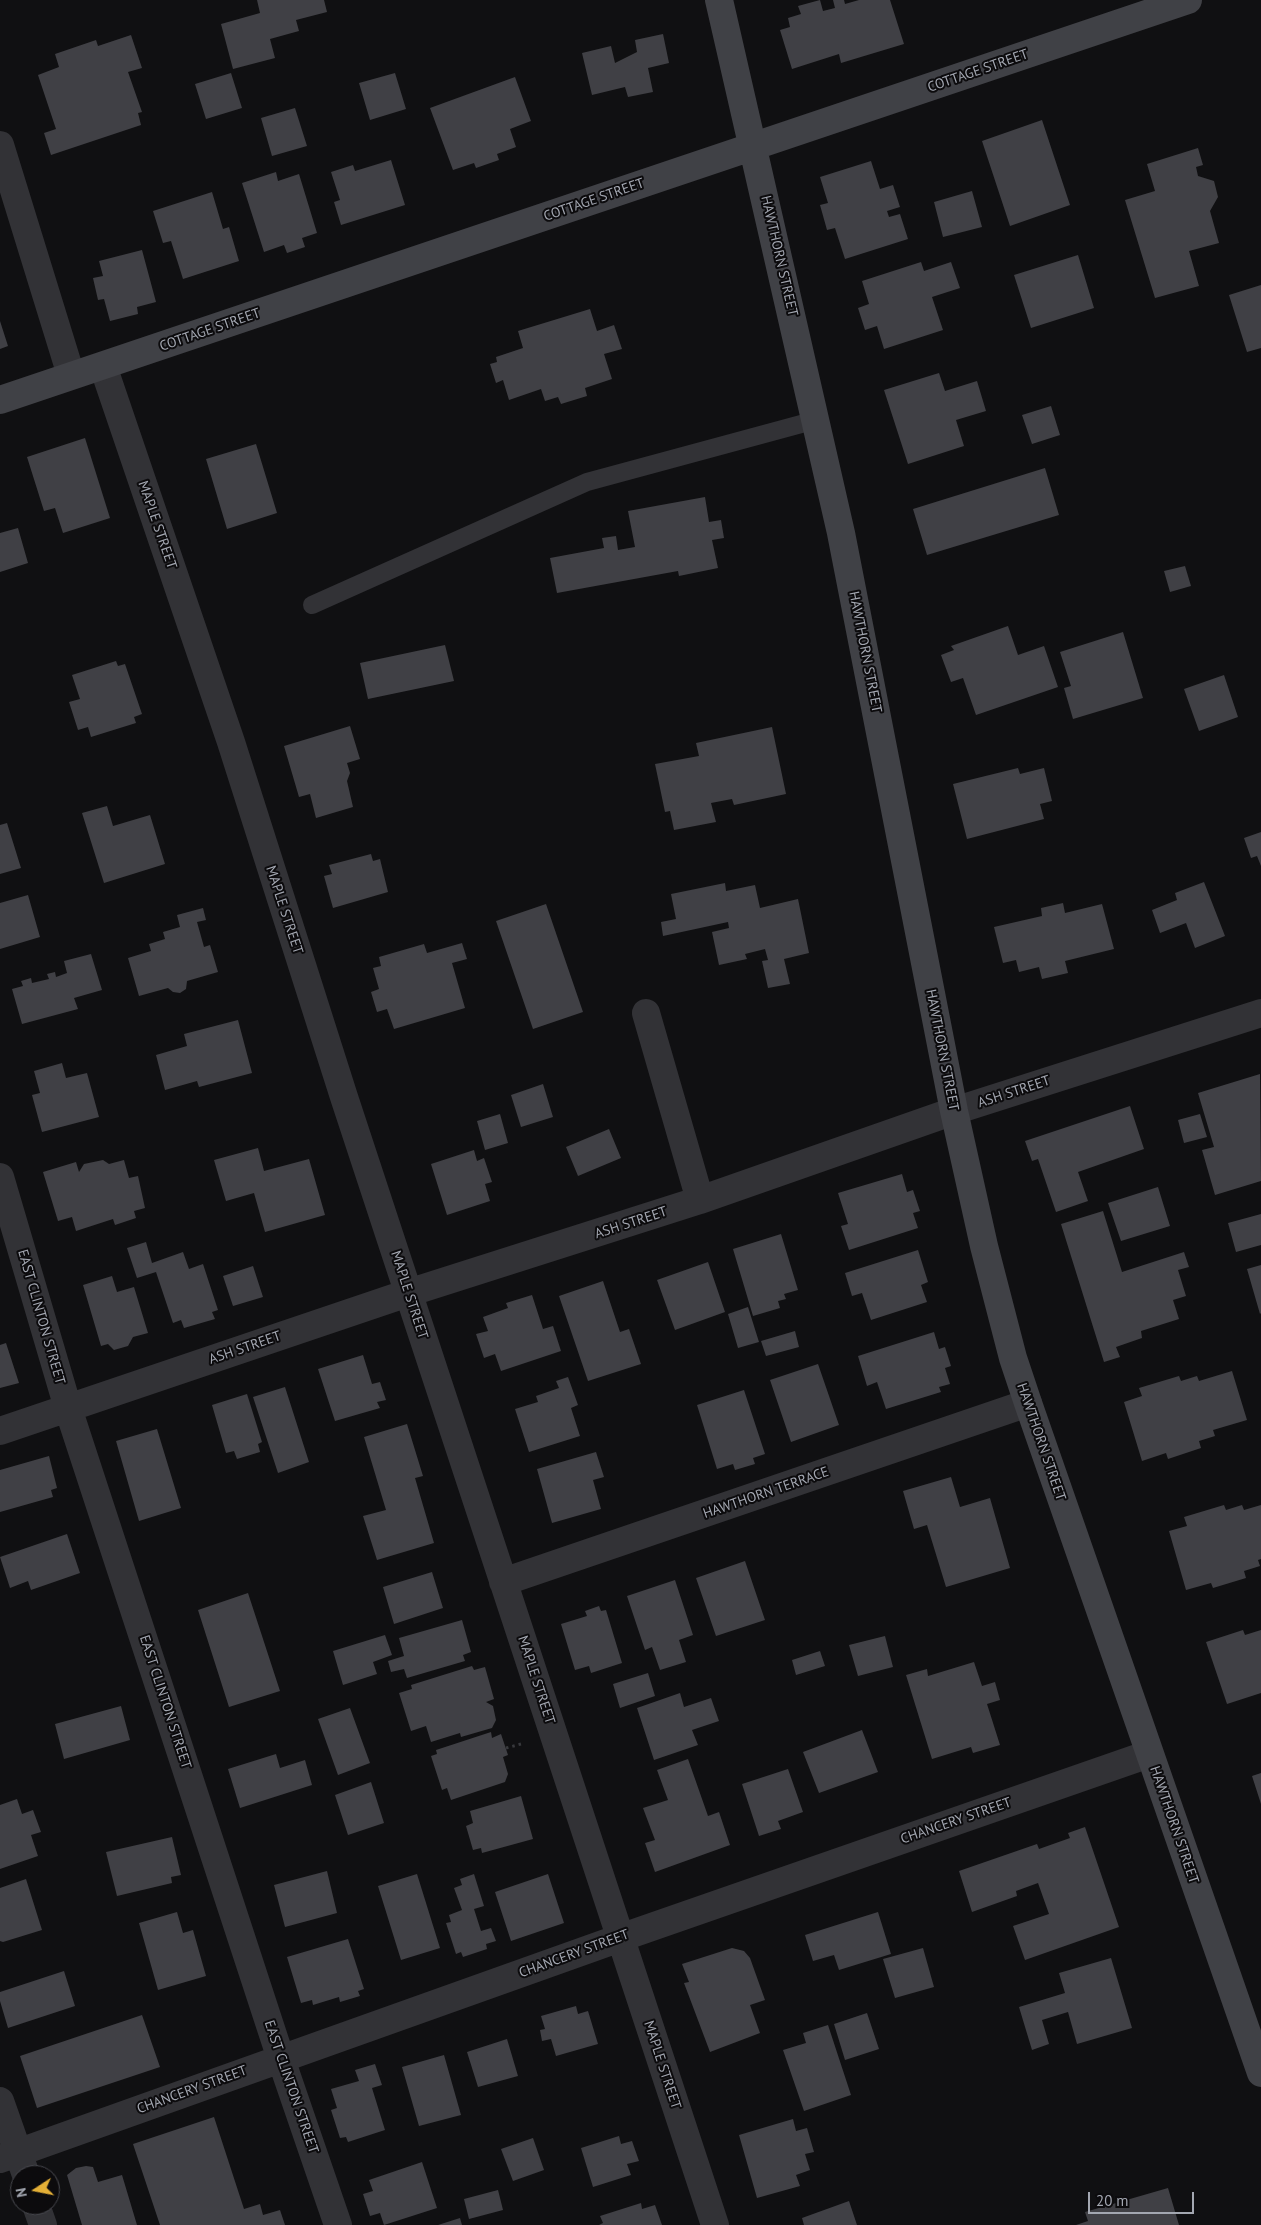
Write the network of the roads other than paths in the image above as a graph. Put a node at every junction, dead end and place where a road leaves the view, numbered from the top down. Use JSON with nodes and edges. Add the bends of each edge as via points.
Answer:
{"nodes":[{"id":1,"x":719,"y":0,"type":"edge"},
{"id":2,"x":1188,"y":0,"type":"edge"},
{"id":3,"x":0,"y":145,"type":"edge"},
{"id":4,"x":754,"y":147,"type":"junction"},
{"id":5,"x":103,"y":366,"type":"junction"},
{"id":6,"x":71,"y":375,"type":"junction"},
{"id":7,"x":0,"y":400,"type":"edge"},
{"id":8,"x":816,"y":420,"type":"junction"},
{"id":9,"x":312,"y":605,"type":"dead end"},
{"id":10,"x":646,"y":1012,"type":"dead end"},
{"id":11,"x":1261,"y":1014,"type":"edge"},
{"id":12,"x":954,"y":1111,"type":"junction"},
{"id":13,"x":0,"y":1176,"type":"edge"},
{"id":14,"x":700,"y":1200,"type":"junction"},
{"id":15,"x":408,"y":1293,"type":"junction"},
{"id":16,"x":1028,"y":1403,"type":"junction"},
{"id":17,"x":68,"y":1408,"type":"junction"},
{"id":18,"x":0,"y":1431,"type":"edge"},
{"id":19,"x":504,"y":1582,"type":"junction"},
{"id":20,"x":1149,"y":1754,"type":"junction"},
{"id":21,"x":620,"y":1938,"type":"junction"},
{"id":22,"x":281,"y":2059,"type":"junction"},
{"id":23,"x":1261,"y":2073,"type":"edge"},
{"id":24,"x":0,"y":2101,"type":"edge"},
{"id":25,"x":15,"y":2162,"type":"edge"},
{"id":26,"x":338,"y":2225,"type":"edge"},
{"id":27,"x":715,"y":2225,"type":"edge"}],
"edges":[{"from":1,"to":4,"type":"main road","name":"HAWTHORN STREET"},
{"from":2,"to":4,"type":"main road","name":"COTTAGE STREET"},
{"from":3,"to":6,"type":"street"},
{"from":4,"to":5,"type":"main road","name":"COTTAGE STREET"},
{"from":4,"to":8,"type":"main road","name":"HAWTHORN STREET"},
{"from":5,"to":6,"type":"main road","name":"COTTAGE STREET"},
{"from":5,"to":15,"type":"street","name":"MAPLE STREET","via":[[231,742]]},
{"from":6,"to":7,"type":"main road","name":"COTTAGE STREET"},
{"from":8,"to":9,"type":"lane","via":[[587,482]]},
{"from":8,"to":12,"type":"main road","name":"HAWTHORN STREET","via":[[860,624]]},
{"from":10,"to":14,"type":"street"},
{"from":11,"to":12,"type":"street","name":"ASH STREET"},
{"from":12,"to":14,"type":"street","name":"ASH STREET"},
{"from":12,"to":16,"type":"main road","name":"HAWTHORN STREET","via":[[998,1304]]},
{"from":13,"to":17,"type":"street","name":"EAST CLINTON STREET"},
{"from":14,"to":15,"type":"street","name":"ASH STREET"},
{"from":15,"to":17,"type":"street","name":"ASH STREET"},
{"from":15,"to":19,"type":"street","name":"MAPLE STREET"},
{"from":16,"to":19,"type":"street","name":"HAWTHORN TERRACE"},
{"from":16,"to":20,"type":"main road","name":"HAWTHORN STREET"},
{"from":17,"to":18,"type":"street","name":"ASH STREET"},
{"from":17,"to":22,"type":"street","name":"EAST CLINTON STREET"},
{"from":19,"to":21,"type":"street","name":"MAPLE STREET"},
{"from":20,"to":21,"type":"street","name":"CHANCERY STREET"},
{"from":20,"to":23,"type":"main road","name":"HAWTHORN STREET"},
{"from":21,"to":22,"type":"street","name":"CHANCERY STREET"},
{"from":21,"to":27,"type":"street","name":"MAPLE STREET"},
{"from":22,"to":25,"type":"street","name":"CHANCERY STREET"},
{"from":22,"to":26,"type":"street","name":"EAST CLINTON STREET"},
{"from":24,"to":25,"type":"street"}]}
